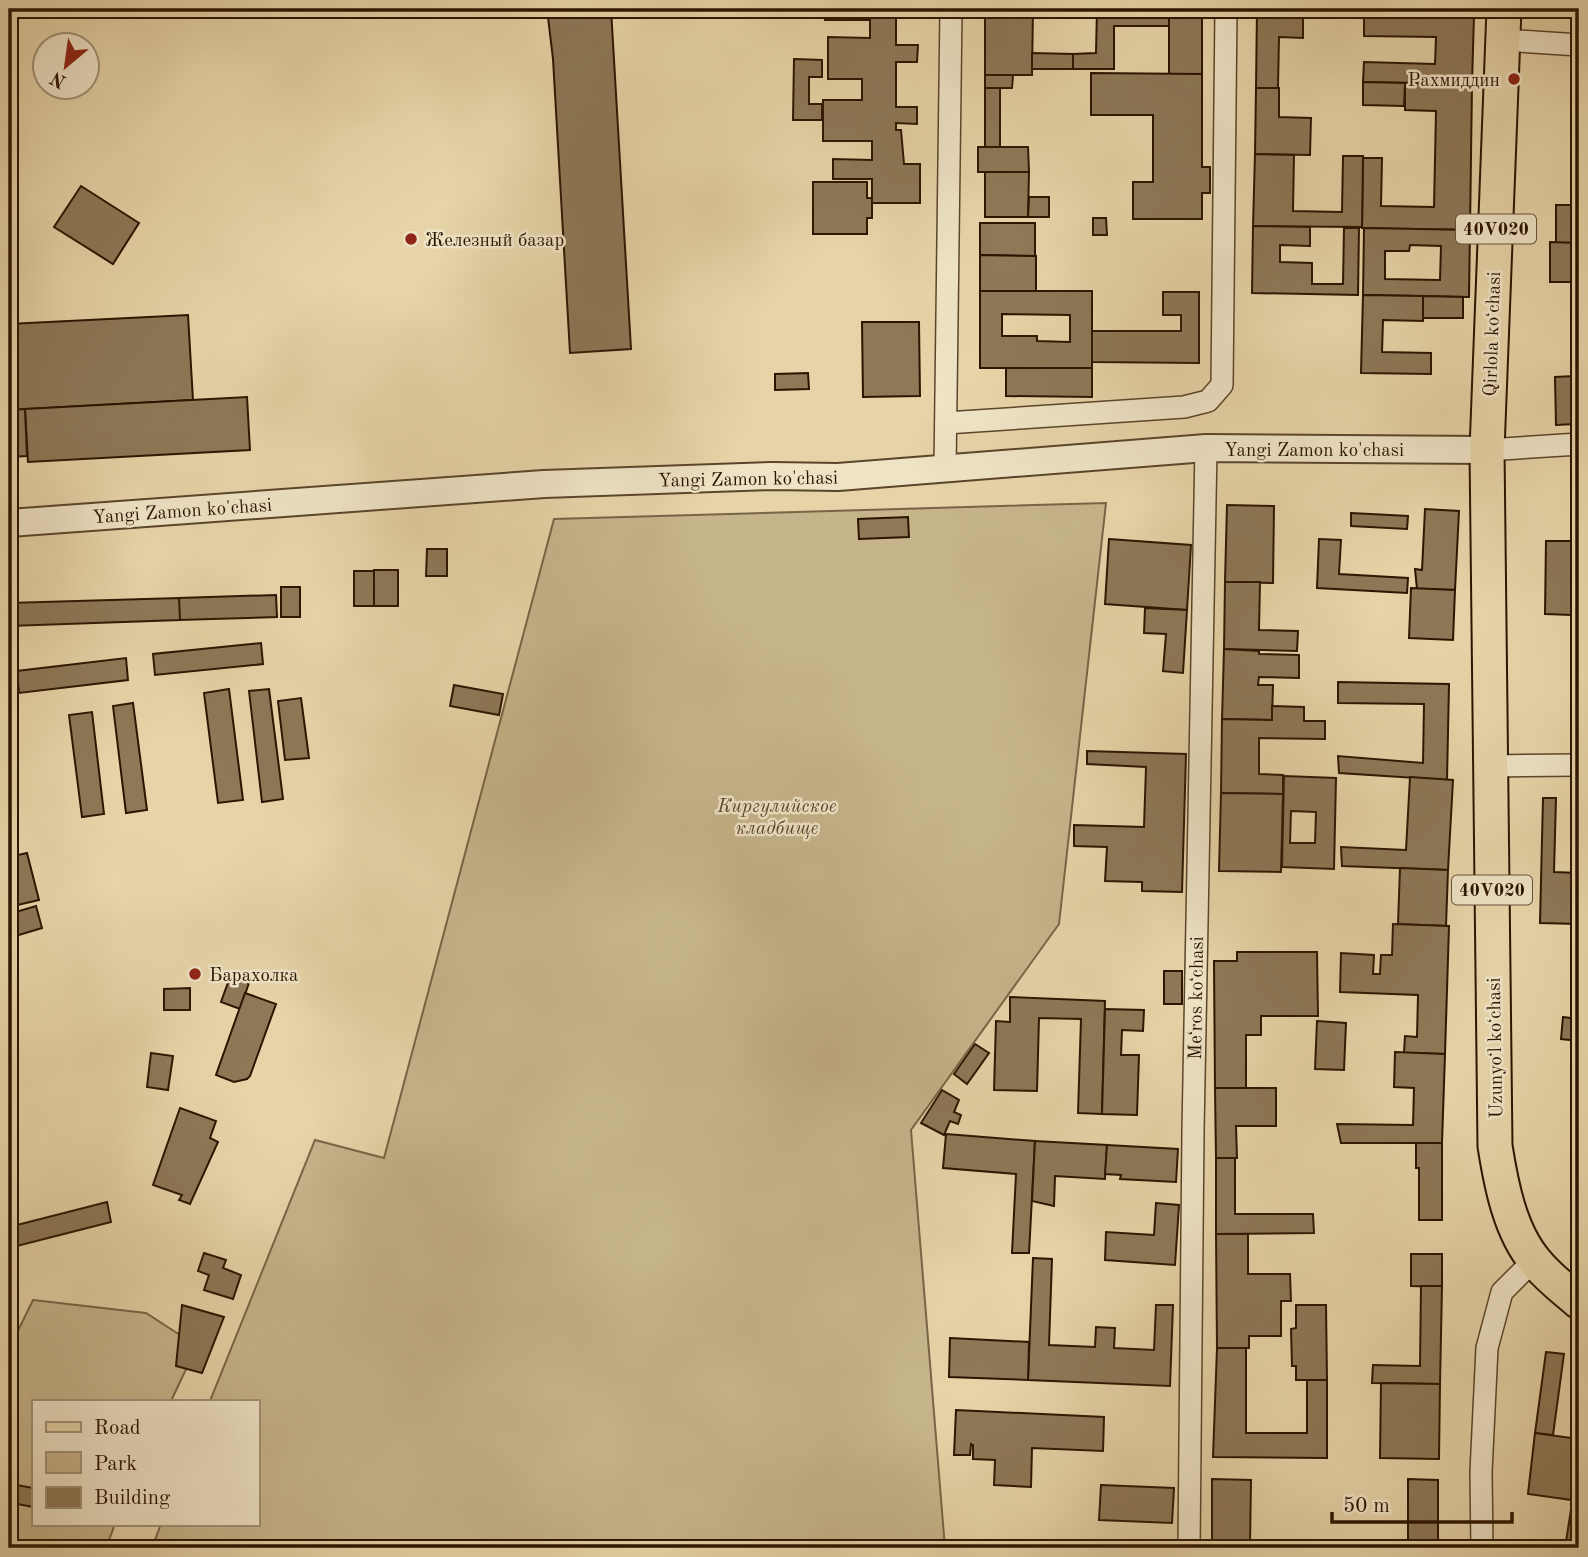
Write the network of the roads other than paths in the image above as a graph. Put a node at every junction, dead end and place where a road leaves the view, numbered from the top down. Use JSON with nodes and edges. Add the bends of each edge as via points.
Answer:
{"nodes":[{"id":1,"x":951,"y":9,"type":"edge"},
{"id":2,"x":1226,"y":9,"type":"edge"},
{"id":3,"x":1503,"y":24,"type":"edge"},
{"id":4,"x":1579,"y":45,"type":"edge"},
{"id":5,"x":946,"y":423,"type":"junction"},
{"id":6,"x":1579,"y":444,"type":"edge"},
{"id":7,"x":1206,"y":448,"type":"junction"},
{"id":8,"x":1487,"y":450,"type":"junction"},
{"id":9,"x":945,"y":470,"type":"junction"},
{"id":10,"x":9,"y":523,"type":"edge"},
{"id":11,"x":1579,"y":765,"type":"edge"},
{"id":12,"x":1490,"y":766,"type":"junction"},
{"id":13,"x":1534,"y":1260,"type":"junction"},
{"id":14,"x":1579,"y":1302,"type":"edge"},
{"id":15,"x":1189,"y":1548,"type":"edge"},
{"id":16,"x":1482,"y":1548,"type":"edge"}],
"edges":[{"from":1,"to":5,"type":"street"},
{"from":2,"to":5,"type":"street","via":[[1222,385],[1208,401],[1184,407]]},
{"from":3,"to":4,"type":"street"},
{"from":3,"to":8,"type":"main road","name":"Qirlola koʻchasi","number":"40V020"},
{"from":5,"to":9,"type":"street"},
{"from":6,"to":8,"type":"street"},
{"from":7,"to":8,"type":"street","name":"Yangi Zamon ko'chasi"},
{"from":7,"to":9,"type":"street","name":"Yangi Zamon ko'chasi"},
{"from":7,"to":15,"type":"street","name":"Meʻros koʻchasi"},
{"from":8,"to":12,"type":"main road","name":"Uzunyoʻl koʻchasi","number":"40V020"},
{"from":9,"to":10,"type":"street","name":"Yangi Zamon ko'chasi","via":[[544,484]]},
{"from":11,"to":12,"type":"street"},
{"from":12,"to":13,"type":"main road","name":"Uzunyoʻl koʻchasi","number":"40V020","via":[[1495,1146],[1508,1205]]},
{"from":13,"to":14,"type":"main road","name":"Uzunyoʻl koʻchasi","number":"40V020"},
{"from":13,"to":16,"type":"street","via":[[1502,1292],[1487,1348]]}]}
